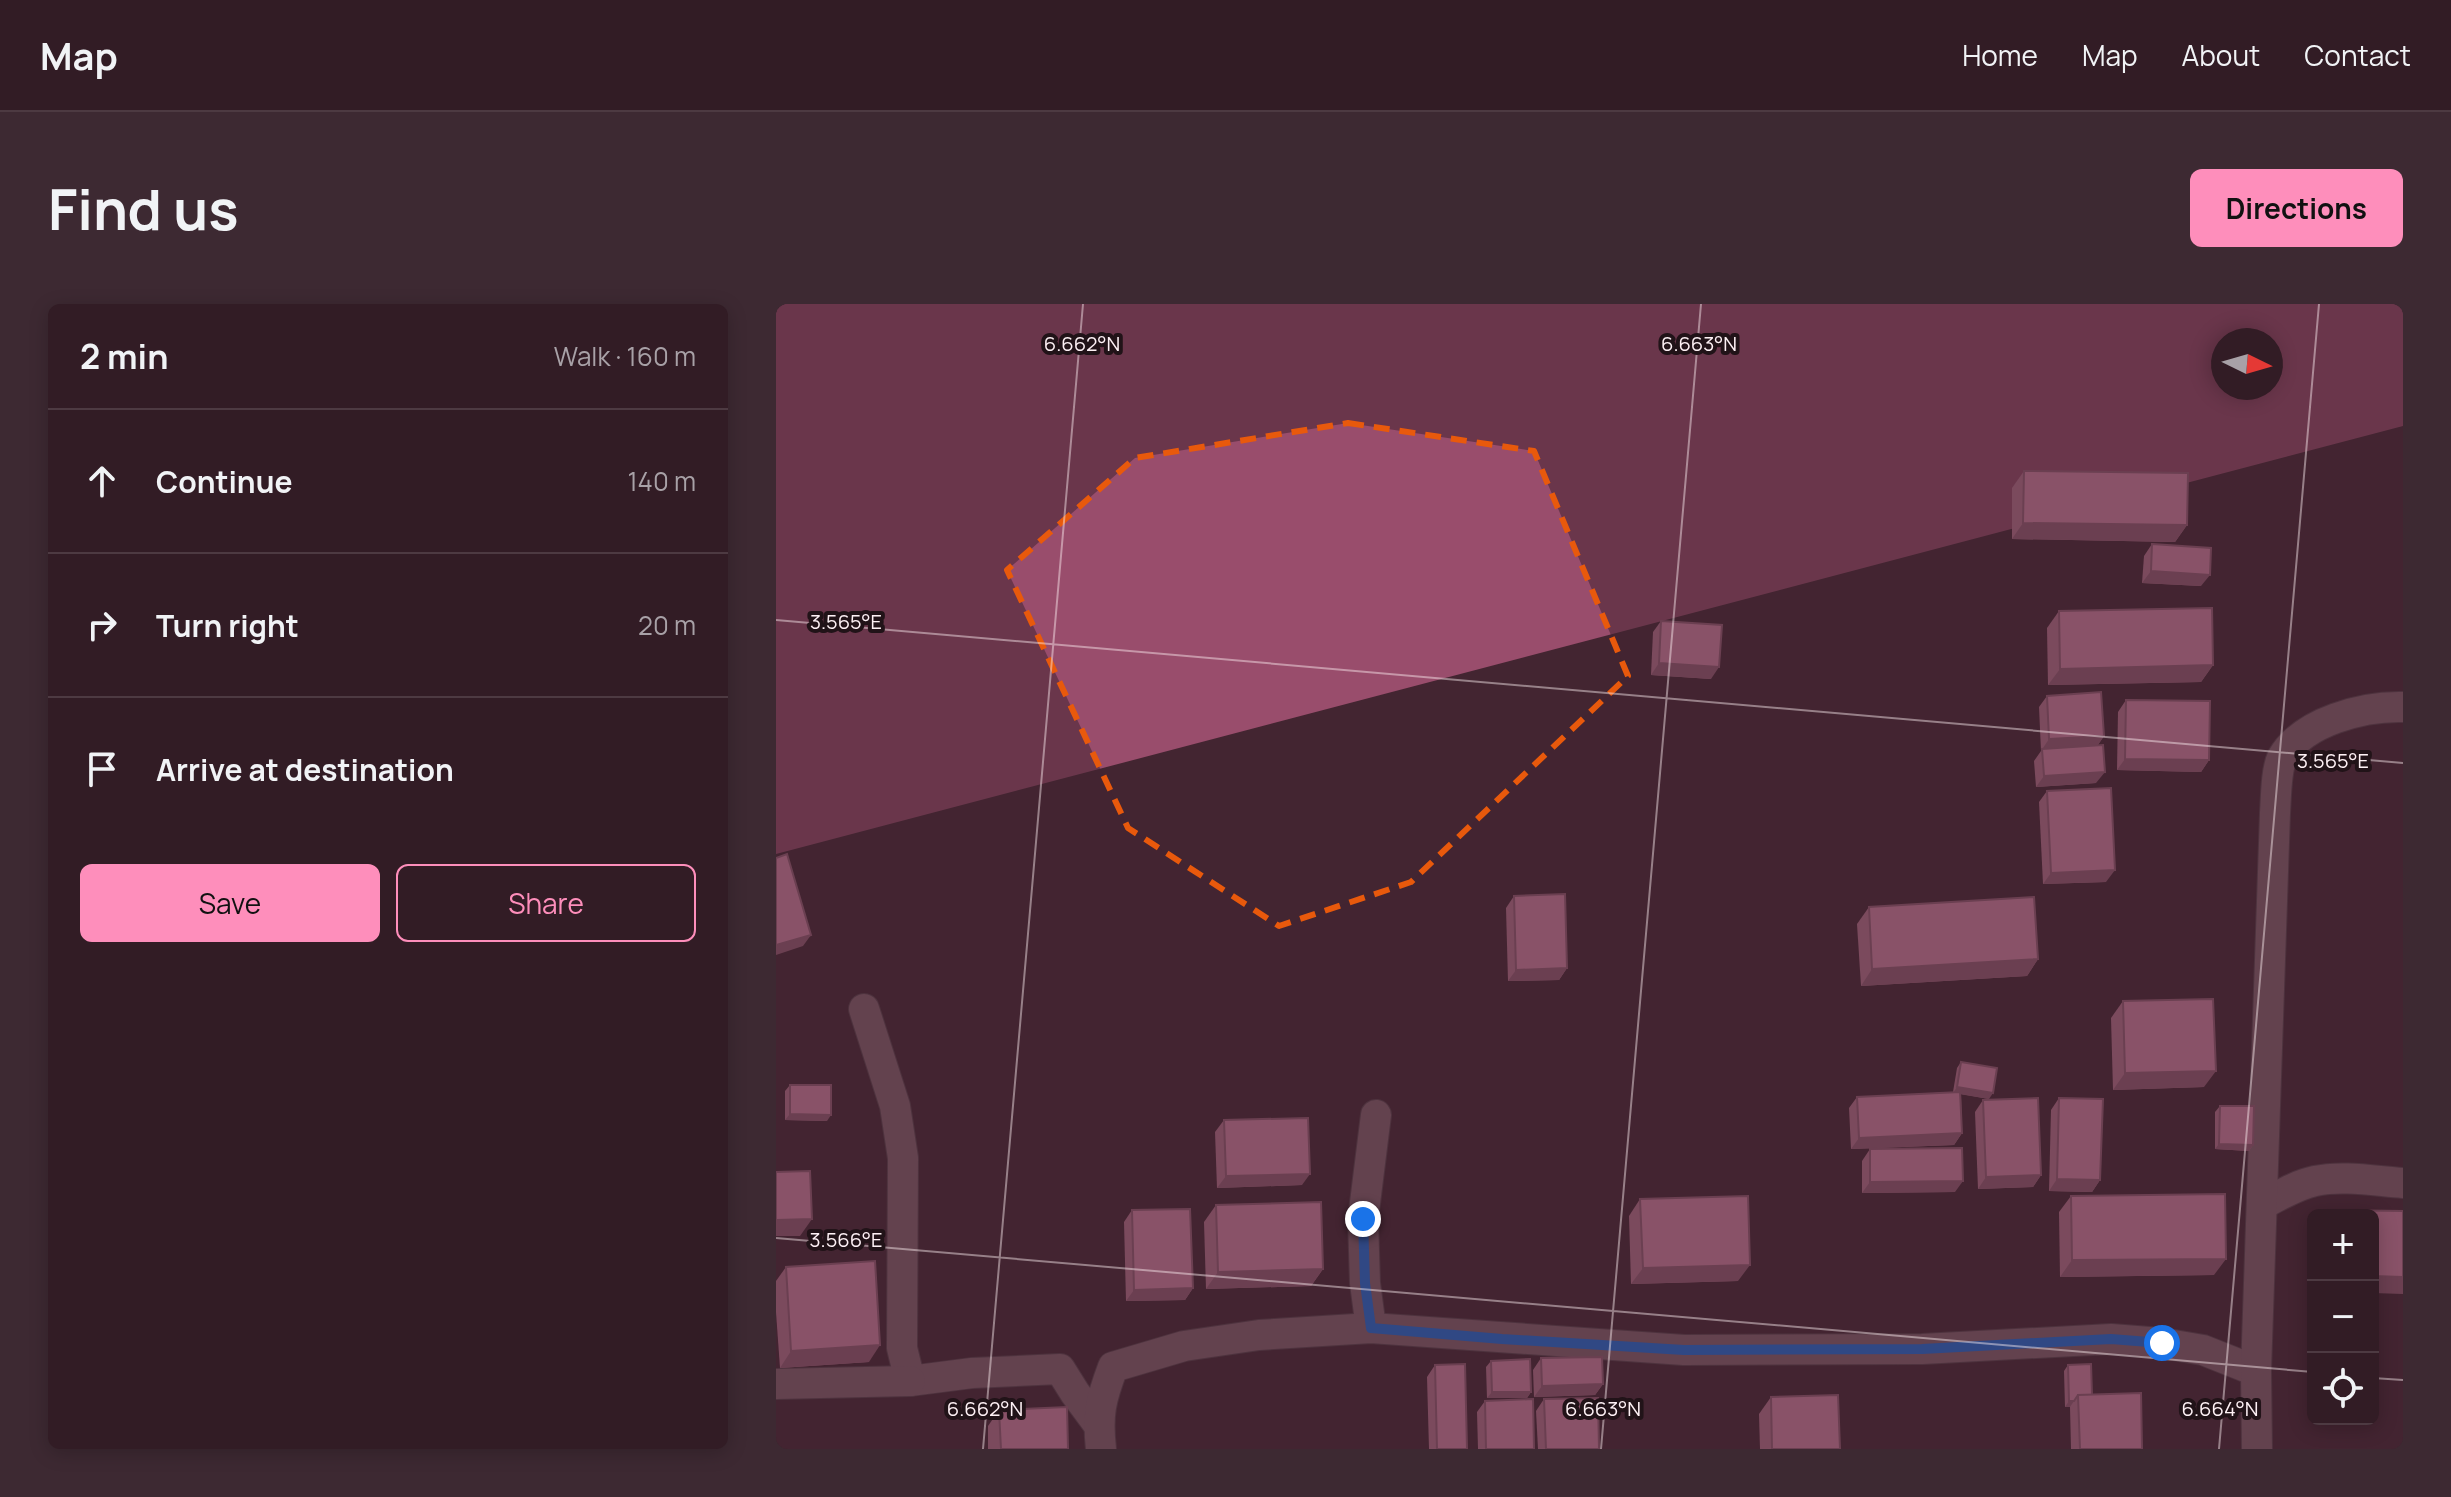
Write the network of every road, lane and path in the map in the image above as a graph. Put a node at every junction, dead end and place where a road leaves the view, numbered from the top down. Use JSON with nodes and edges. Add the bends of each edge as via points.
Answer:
{"nodes":[{"id":1,"x":2403,"y":707,"type":"edge"},
{"id":2,"x":864,"y":1009,"type":"dead end"},
{"id":3,"x":1376,"y":1115,"type":"dead end"},
{"id":4,"x":2403,"y":1183,"type":"edge"},
{"id":5,"x":2263,"y":1204,"type":"junction"},
{"id":6,"x":1371,"y":1328,"type":"junction"},
{"id":7,"x":1113,"y":1367,"type":"junction"},
{"id":8,"x":1060,"y":1369,"type":"junction"},
{"id":9,"x":2256,"y":1371,"type":"junction"},
{"id":10,"x":910,"y":1381,"type":"junction"},
{"id":11,"x":776,"y":1384,"type":"edge"},
{"id":12,"x":1100,"y":1436,"type":"edge"},
{"id":13,"x":2257,"y":1449,"type":"edge"}],
"edges":[{"from":1,"to":5,"type":"street","via":[[2336,717],[2297,740],[2281,760]]},
{"from":2,"to":10,"type":"street","via":[[895,1106],[903,1158],[902,1348]]},
{"from":3,"to":6,"type":"street","via":[[1363,1219]]},
{"from":4,"to":5,"type":"street","via":[[2316,1181]]},
{"from":5,"to":9,"type":"street"},
{"from":6,"to":7,"type":"street","via":[[1229,1339]]},
{"from":6,"to":9,"type":"street","via":[[1684,1350],[1922,1349],[2111,1339],[2203,1350]]},
{"from":7,"to":8,"type":"street"},
{"from":7,"to":12,"type":"street","via":[[1103,1395]]},
{"from":8,"to":10,"type":"street"},
{"from":8,"to":12,"type":"street"},
{"from":9,"to":13,"type":"street"},
{"from":10,"to":11,"type":"street"}]}
